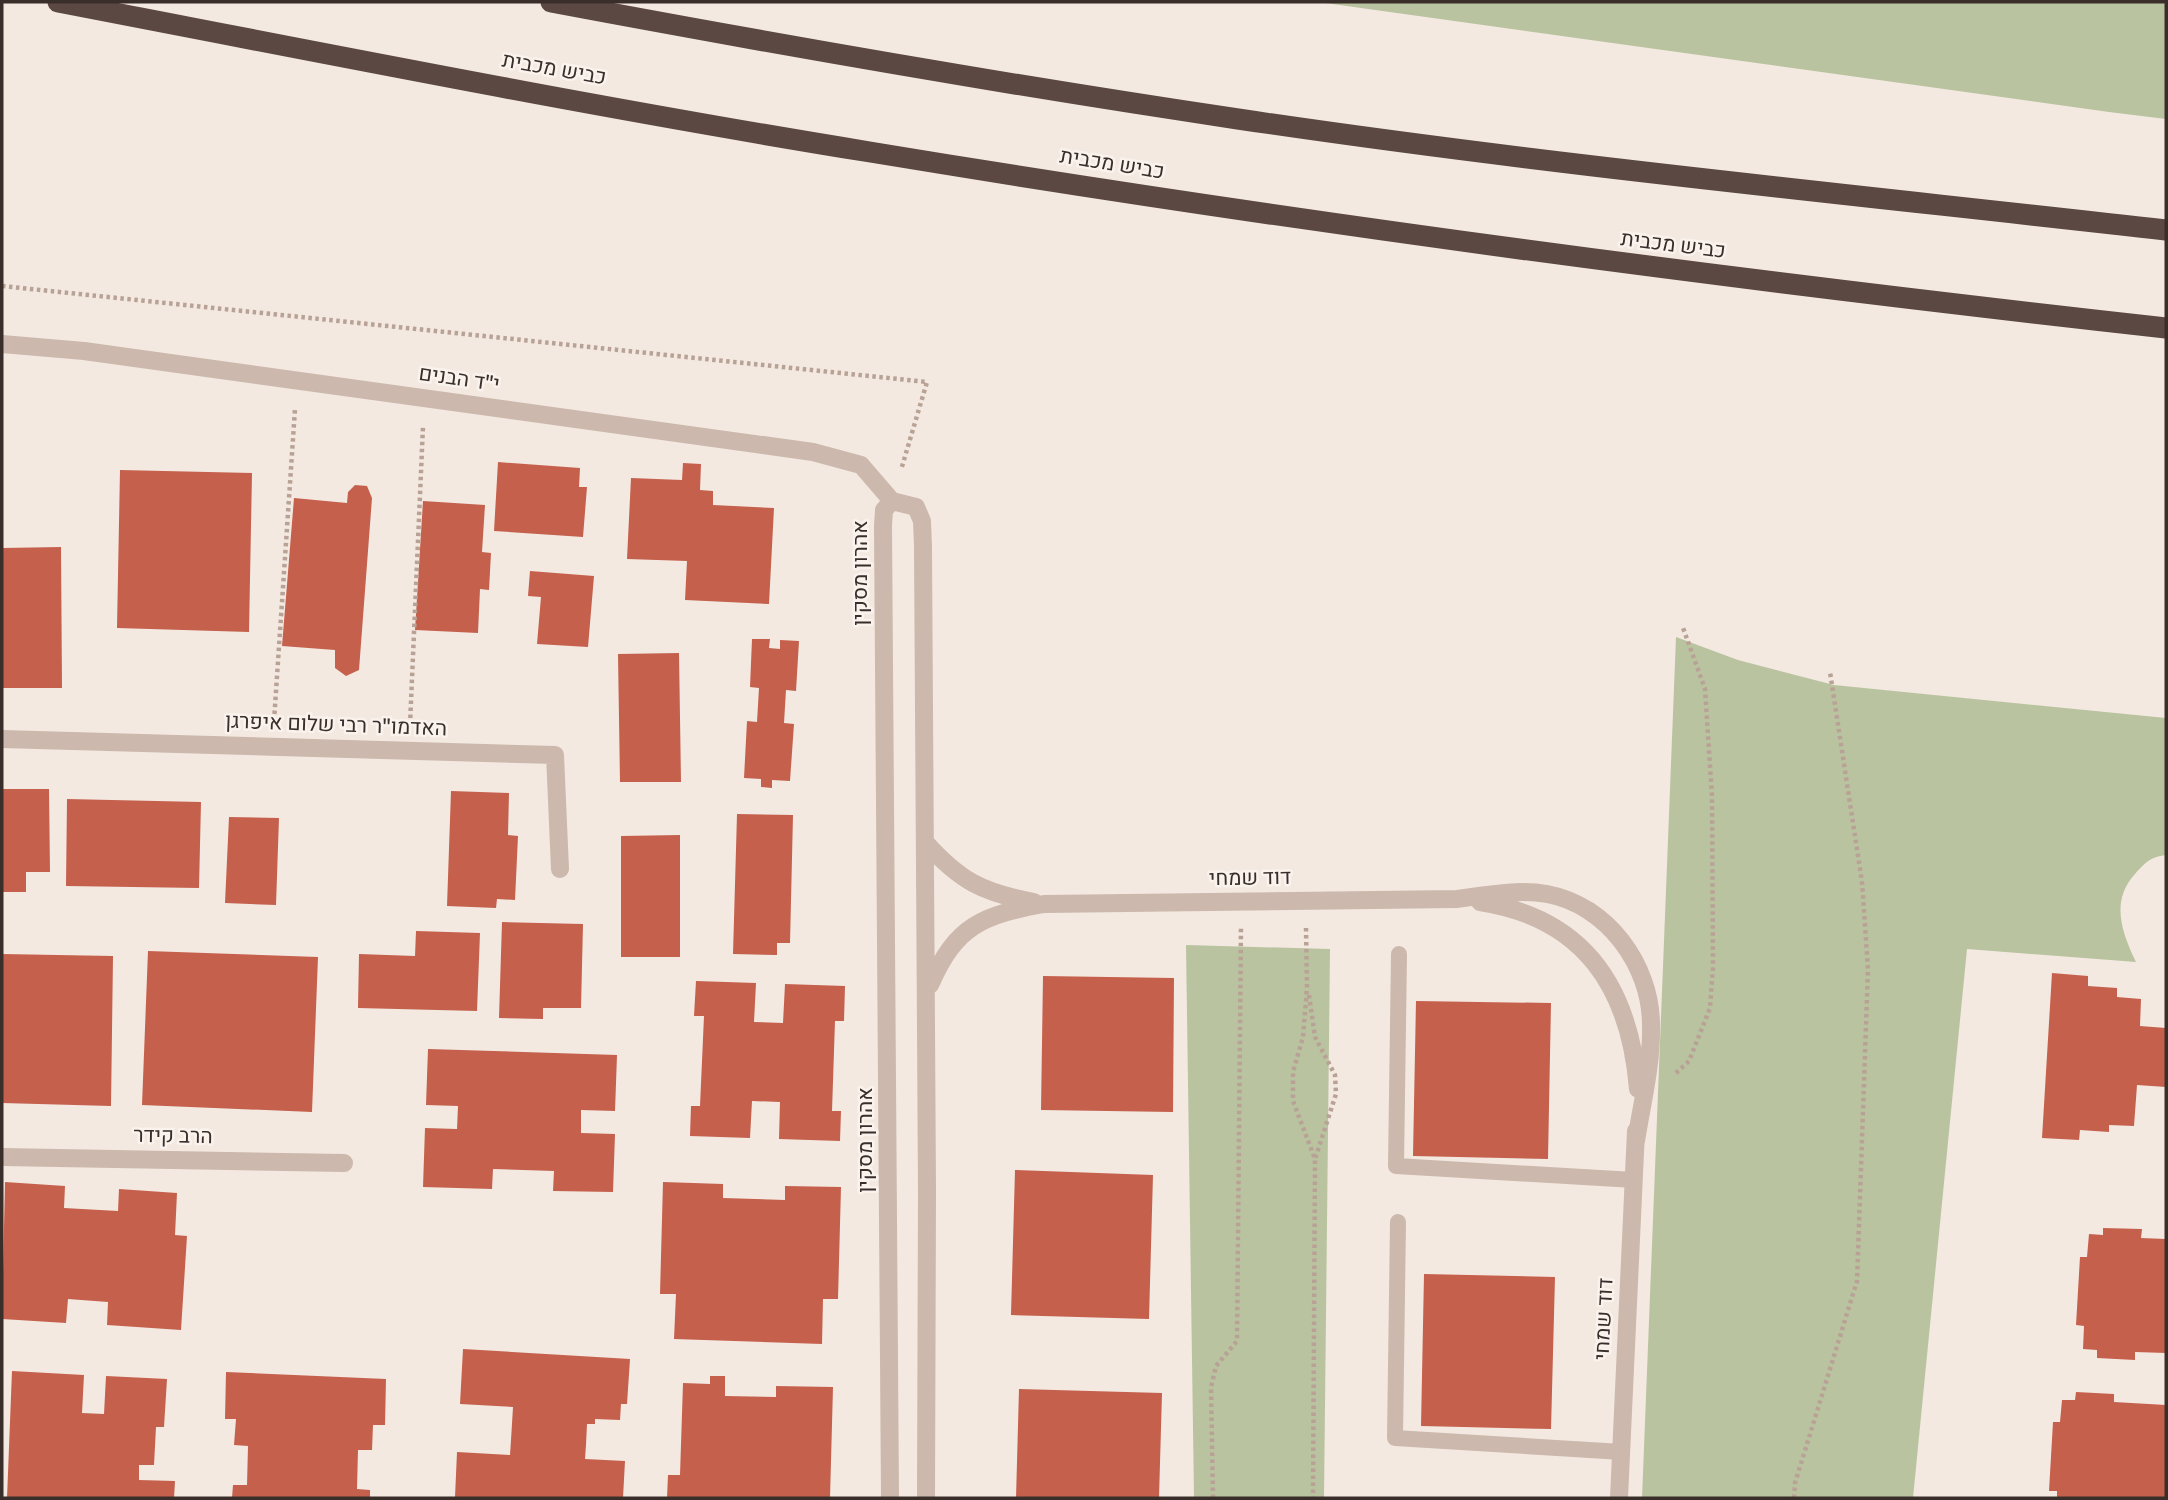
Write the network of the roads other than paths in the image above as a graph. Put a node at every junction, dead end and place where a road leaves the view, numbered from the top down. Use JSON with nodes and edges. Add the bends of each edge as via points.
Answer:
{"nodes":[{"id":1,"x":58,"y":2,"type":"edge"},
{"id":2,"x":551,"y":2,"type":"edge"},
{"id":3,"x":2166,"y":230,"type":"edge"},
{"id":4,"x":2166,"y":328,"type":"edge"},
{"id":5,"x":2,"y":344,"type":"edge"},
{"id":6,"x":892,"y":501,"type":"junction"},
{"id":7,"x":2,"y":739,"type":"edge"},
{"id":8,"x":925,"y":842,"type":"junction"},
{"id":9,"x":560,"y":869,"type":"dead end"},
{"id":10,"x":1457,"y":899,"type":"junction"},
{"id":11,"x":1044,"y":904,"type":"junction"},
{"id":12,"x":1399,"y":954,"type":"dead end"},
{"id":13,"x":927,"y":993,"type":"junction"},
{"id":14,"x":1636,"y":1141,"type":"junction"},
{"id":15,"x":2,"y":1157,"type":"edge"},
{"id":16,"x":344,"y":1163,"type":"dead end"},
{"id":17,"x":1634,"y":1180,"type":"junction"},
{"id":18,"x":1398,"y":1222,"type":"dead end"},
{"id":19,"x":1622,"y":1452,"type":"junction"},
{"id":20,"x":890,"y":1498,"type":"edge"},
{"id":21,"x":926,"y":1498,"type":"edge"},
{"id":22,"x":1619,"y":1498,"type":"edge"}],
"edges":[{"from":1,"to":4,"type":"highway","name":"כביש מכבית","via":[[868,152],[1342,226],[1716,276]]},
{"from":2,"to":3,"type":"highway","via":[[1240,120]]},
{"from":5,"to":6,"type":"street","name":"י\"ד הבנים","via":[[84,351],[813,452],[861,465]]},
{"from":6,"to":8,"type":"street","name":"אהרון מסקין","via":[[916,507],[922,521]]},
{"from":6,"to":20,"type":"street","name":"אהרון מסקין","via":[[884,510],[883,526]]},
{"from":7,"to":9,"type":"street","name":"האדמו\"ר רבי שלום איפרגן","via":[[555,755]]},
{"from":8,"to":11,"type":"street","name":"דוד שמחי","via":[[966,881],[996,895]]},
{"from":8,"to":13,"type":"street","name":"אהרון מסקין"},
{"from":10,"to":11,"type":"street","name":"דוד שמחי"},
{"from":10,"to":14,"type":"street","name":"דוד שמחי","via":[[1498,905],[1554,929],[1592,959],[1610,981],[1622,1006],[1636,1066]]},
{"from":10,"to":14,"type":"street","name":"דוד שמחי","via":[[1508,893],[1573,900],[1621,940],[1640,971],[1650,1003],[1650,1057]]},
{"from":11,"to":13,"type":"street","name":"דוד שמחי","via":[[1001,912],[960,936],[942,957]]},
{"from":12,"to":17,"type":"lane","via":[[1396,1167]]},
{"from":13,"to":21,"type":"street","name":"אהרון מסקין"},
{"from":14,"to":17,"type":"street","name":"דוד שמחי"},
{"from":15,"to":16,"type":"street","name":"הרב קידר"},
{"from":17,"to":19,"type":"street","name":"דוד שמחי"},
{"from":18,"to":19,"type":"lane","via":[[1395,1438]]},
{"from":19,"to":22,"type":"street","name":"דוד שמחי"}]}
